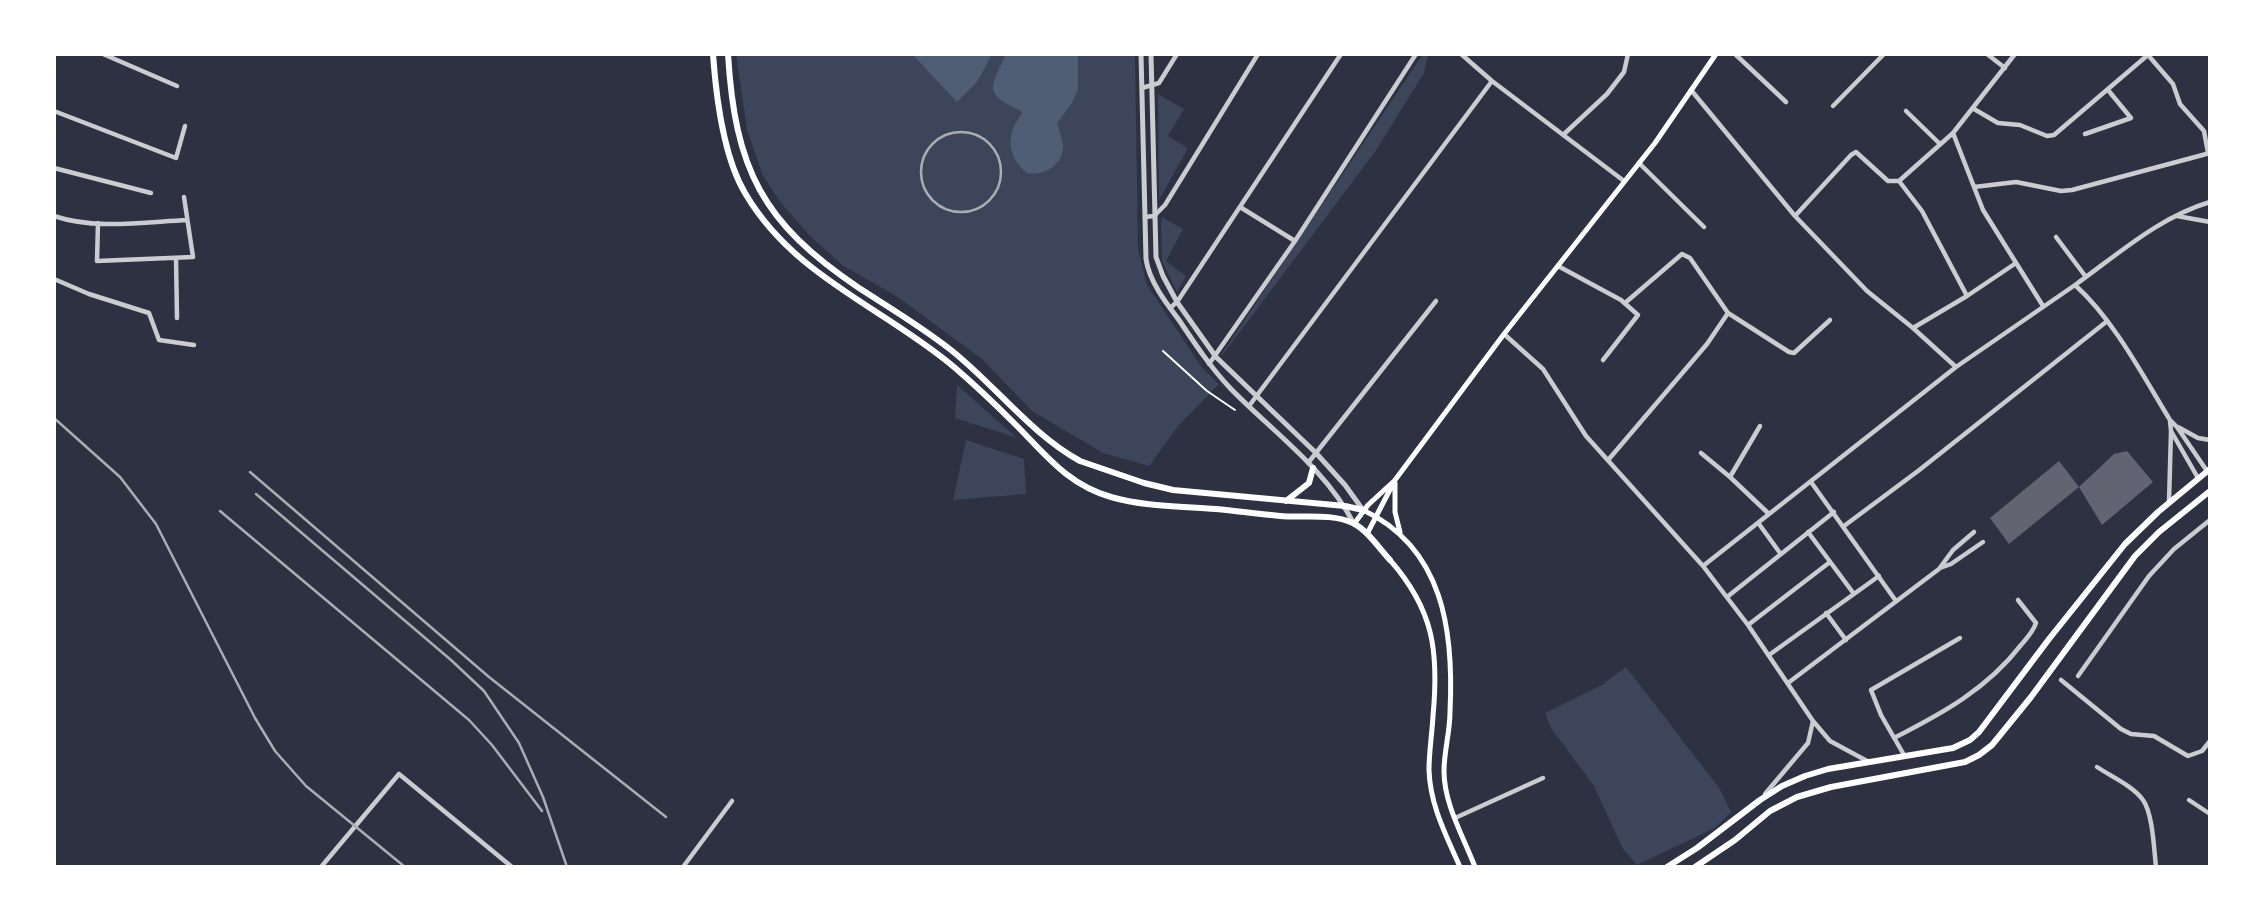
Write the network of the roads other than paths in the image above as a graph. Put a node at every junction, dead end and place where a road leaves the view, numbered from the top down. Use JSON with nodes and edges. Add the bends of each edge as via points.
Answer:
{"nodes":[{"id":1,"x":103,"y":54,"type":"edge"},
{"id":2,"x":713,"y":54,"type":"edge"},
{"id":3,"x":728,"y":54,"type":"edge"},
{"id":4,"x":1142,"y":54,"type":"edge"},
{"id":5,"x":1151,"y":54,"type":"edge"},
{"id":6,"x":1177,"y":54,"type":"edge"},
{"id":7,"x":1258,"y":54,"type":"edge"},
{"id":8,"x":1341,"y":54,"type":"edge"},
{"id":9,"x":1416,"y":54,"type":"edge"},
{"id":10,"x":1461,"y":54,"type":"edge"},
{"id":11,"x":1628,"y":54,"type":"edge"},
{"id":12,"x":1716,"y":54,"type":"edge"},
{"id":13,"x":1735,"y":54,"type":"edge"},
{"id":14,"x":1883,"y":54,"type":"edge"},
{"id":15,"x":1987,"y":54,"type":"edge"},
{"id":16,"x":2015,"y":54,"type":"edge"},
{"id":17,"x":2148,"y":54,"type":"edge"},
{"id":18,"x":2005,"y":68,"type":"junction"},
{"id":19,"x":1492,"y":81,"type":"junction"},
{"id":20,"x":177,"y":86,"type":"dead end"},
{"id":21,"x":1152,"y":86,"type":"junction"},
{"id":22,"x":1142,"y":88,"type":"junction"},
{"id":23,"x":1691,"y":90,"type":"junction"},
{"id":24,"x":2108,"y":90,"type":"junction"},
{"id":25,"x":1786,"y":102,"type":"dead end"},
{"id":26,"x":1833,"y":106,"type":"dead end"},
{"id":27,"x":1974,"y":109,"type":"junction"},
{"id":28,"x":54,"y":111,"type":"edge"},
{"id":29,"x":1906,"y":111,"type":"dead end"},
{"id":30,"x":186,"y":126,"type":"dead end"},
{"id":31,"x":1953,"y":133,"type":"junction"},
{"id":32,"x":2085,"y":134,"type":"dead end"},
{"id":33,"x":1563,"y":135,"type":"junction"},
{"id":34,"x":1940,"y":144,"type":"junction"},
{"id":35,"x":2209,"y":153,"type":"edge"},
{"id":36,"x":1639,"y":163,"type":"junction"},
{"id":37,"x":54,"y":168,"type":"edge"},
{"id":38,"x":1624,"y":181,"type":"junction"},
{"id":39,"x":1899,"y":181,"type":"junction"},
{"id":40,"x":1975,"y":187,"type":"junction"},
{"id":41,"x":151,"y":193,"type":"dead end"},
{"id":42,"x":184,"y":197,"type":"dead end"},
{"id":43,"x":2210,"y":202,"type":"edge"},
{"id":44,"x":1240,"y":207,"type":"junction"},
{"id":45,"x":54,"y":216,"type":"edge"},
{"id":46,"x":1154,"y":216,"type":"junction"},
{"id":47,"x":1795,"y":216,"type":"junction"},
{"id":48,"x":2177,"y":216,"type":"junction"},
{"id":49,"x":1145,"y":217,"type":"junction"},
{"id":50,"x":187,"y":220,"type":"junction"},
{"id":51,"x":2210,"y":222,"type":"edge"},
{"id":52,"x":98,"y":223,"type":"junction"},
{"id":53,"x":1704,"y":227,"type":"dead end"},
{"id":54,"x":2056,"y":237,"type":"dead end"},
{"id":55,"x":1295,"y":241,"type":"junction"},
{"id":56,"x":176,"y":258,"type":"junction"},
{"id":57,"x":2016,"y":263,"type":"junction"},
{"id":58,"x":1557,"y":265,"type":"junction"},
{"id":59,"x":2086,"y":278,"type":"junction"},
{"id":60,"x":54,"y":279,"type":"edge"},
{"id":61,"x":2075,"y":285,"type":"junction"},
{"id":62,"x":1967,"y":296,"type":"junction"},
{"id":63,"x":1436,"y":301,"type":"dead end"},
{"id":64,"x":1177,"y":302,"type":"junction"},
{"id":65,"x":1625,"y":303,"type":"junction"},
{"id":66,"x":2043,"y":306,"type":"junction"},
{"id":67,"x":1170,"y":308,"type":"junction"},
{"id":68,"x":1728,"y":313,"type":"junction"},
{"id":69,"x":177,"y":318,"type":"dead end"},
{"id":70,"x":1830,"y":320,"type":"dead end"},
{"id":71,"x":2106,"y":321,"type":"junction"},
{"id":72,"x":1913,"y":328,"type":"junction"},
{"id":73,"x":1504,"y":334,"type":"junction"},
{"id":74,"x":194,"y":345,"type":"dead end"},
{"id":75,"x":1216,"y":357,"type":"junction"},
{"id":76,"x":1603,"y":360,"type":"dead end"},
{"id":77,"x":1209,"y":364,"type":"junction"},
{"id":78,"x":1956,"y":367,"type":"junction"},
{"id":79,"x":1256,"y":397,"type":"junction"},
{"id":80,"x":1249,"y":406,"type":"junction"},
{"id":81,"x":2170,"y":420,"type":"junction"},
{"id":82,"x":1760,"y":426,"type":"dead end"},
{"id":83,"x":2177,"y":427,"type":"junction"},
{"id":84,"x":2171,"y":431,"type":"junction"},
{"id":85,"x":2210,"y":440,"type":"edge"},
{"id":86,"x":1316,"y":453,"type":"junction"},
{"id":87,"x":1701,"y":453,"type":"dead end"},
{"id":88,"x":1609,"y":459,"type":"junction"},
{"id":89,"x":1311,"y":466,"type":"junction"},
{"id":90,"x":2205,"y":473,"type":"edge"},
{"id":91,"x":1730,"y":477,"type":"junction"},
{"id":92,"x":1395,"y":480,"type":"junction"},
{"id":93,"x":2210,"y":481,"type":"edge"},
{"id":94,"x":1811,"y":482,"type":"junction"},
{"id":95,"x":2210,"y":491,"type":"edge"},
{"id":96,"x":1286,"y":501,"type":"junction"},
{"id":97,"x":2169,"y":502,"type":"junction"},
{"id":98,"x":1345,"y":506,"type":"junction"},
{"id":99,"x":1363,"y":510,"type":"junction"},
{"id":100,"x":1834,"y":512,"type":"junction"},
{"id":101,"x":1769,"y":514,"type":"junction"},
{"id":102,"x":1376,"y":517,"type":"junction"},
{"id":103,"x":2210,"y":520,"type":"edge"},
{"id":104,"x":1354,"y":524,"type":"junction"},
{"id":105,"x":1759,"y":524,"type":"junction"},
{"id":106,"x":1844,"y":526,"type":"junction"},
{"id":107,"x":1808,"y":532,"type":"junction"},
{"id":108,"x":1974,"y":532,"type":"dead end"},
{"id":109,"x":1400,"y":533,"type":"junction"},
{"id":110,"x":1367,"y":534,"type":"junction"},
{"id":111,"x":1983,"y":542,"type":"dead end"},
{"id":112,"x":1780,"y":553,"type":"junction"},
{"id":113,"x":1390,"y":560,"type":"joint"},
{"id":114,"x":1830,"y":562,"type":"junction"},
{"id":115,"x":1703,"y":566,"type":"junction"},
{"id":116,"x":1939,"y":569,"type":"junction"},
{"id":117,"x":1879,"y":576,"type":"junction"},
{"id":118,"x":1854,"y":593,"type":"junction"},
{"id":119,"x":1727,"y":597,"type":"junction"},
{"id":120,"x":2018,"y":600,"type":"dead end"},
{"id":121,"x":1896,"y":601,"type":"junction"},
{"id":122,"x":1826,"y":613,"type":"junction"},
{"id":123,"x":1748,"y":625,"type":"junction"},
{"id":124,"x":1960,"y":638,"type":"dead end"},
{"id":125,"x":1846,"y":640,"type":"junction"},
{"id":126,"x":1769,"y":654,"type":"junction"},
{"id":127,"x":2078,"y":676,"type":"dead end"},
{"id":128,"x":2061,"y":680,"type":"dead end"},
{"id":129,"x":1788,"y":683,"type":"junction"},
{"id":130,"x":1813,"y":721,"type":"junction"},
{"id":131,"x":1894,"y":738,"type":"junction"},
{"id":132,"x":2210,"y":741,"type":"edge"},
{"id":133,"x":1904,"y":755,"type":"junction"},
{"id":134,"x":1870,"y":763,"type":"junction"},
{"id":135,"x":2097,"y":767,"type":"dead end"},
{"id":136,"x":1543,"y":778,"type":"dead end"},
{"id":137,"x":1760,"y":800,"type":"junction"},
{"id":138,"x":2189,"y":800,"type":"dead end"},
{"id":139,"x":732,"y":801,"type":"dead end"},
{"id":140,"x":2210,"y":814,"type":"edge"},
{"id":141,"x":1455,"y":818,"type":"junction"},
{"id":142,"x":2156,"y":864,"type":"edge"},
{"id":143,"x":321,"y":867,"type":"edge"},
{"id":144,"x":512,"y":867,"type":"edge"},
{"id":145,"x":683,"y":867,"type":"edge"},
{"id":146,"x":1460,"y":867,"type":"edge"},
{"id":147,"x":1475,"y":867,"type":"edge"},
{"id":148,"x":1667,"y":867,"type":"edge"},
{"id":149,"x":1695,"y":867,"type":"edge"},
{"id":150,"x":2165,"y":867,"type":"edge"}],
"edges":[{"from":1,"to":20,"type":"street"},
{"from":2,"to":104,"type":"main road","via":[[718,103],[732,162],[766,224],[808,267],[954,368],[1079,485],[1112,497],[1158,505],[1334,518]]},
{"from":3,"to":96,"type":"main road","via":[[733,113],[753,178],[786,228],[830,268],[949,348],[1048,439],[1080,461],[1173,489]]},
{"from":4,"to":22,"type":"street"},
{"from":5,"to":21,"type":"street"},
{"from":6,"to":21,"type":"street","via":[[1159,83]]},
{"from":7,"to":46,"type":"street"},
{"from":8,"to":44,"type":"street"},
{"from":9,"to":55,"type":"street"},
{"from":10,"to":19,"type":"street"},
{"from":11,"to":33,"type":"street","via":[[1624,72],[1607,94]]},
{"from":12,"to":23,"type":"main road"},
{"from":13,"to":25,"type":"street"},
{"from":14,"to":26,"type":"street"},
{"from":15,"to":18,"type":"street"},
{"from":16,"to":18,"type":"street"},
{"from":17,"to":24,"type":"street"},
{"from":17,"to":35,"type":"street","via":[[2173,84],[2180,104],[2204,131]]},
{"from":18,"to":27,"type":"street"},
{"from":19,"to":33,"type":"street"},
{"from":19,"to":79,"type":"street"},
{"from":21,"to":22,"type":"street"},
{"from":21,"to":46,"type":"street"},
{"from":22,"to":49,"type":"street"},
{"from":23,"to":36,"type":"main road"},
{"from":23,"to":47,"type":"street"},
{"from":24,"to":27,"type":"street","via":[[2047,136],[2020,125],[1998,124]]},
{"from":24,"to":32,"type":"street","via":[[2131,118]]},
{"from":27,"to":31,"type":"street"},
{"from":28,"to":30,"type":"street","via":[[176,158]]},
{"from":29,"to":34,"type":"street"},
{"from":31,"to":34,"type":"street"},
{"from":31,"to":40,"type":"street"},
{"from":33,"to":38,"type":"street"},
{"from":34,"to":39,"type":"street"},
{"from":35,"to":40,"type":"street","via":[[2072,190],[2016,182]]},
{"from":36,"to":38,"type":"main road"},
{"from":36,"to":53,"type":"street"},
{"from":37,"to":41,"type":"street"},
{"from":38,"to":58,"type":"main road"},
{"from":39,"to":47,"type":"street","via":[[1888,181],[1856,152]]},
{"from":39,"to":62,"type":"street","via":[[1922,211]]},
{"from":40,"to":57,"type":"street","via":[[1983,210]]},
{"from":42,"to":50,"type":"street"},
{"from":43,"to":48,"type":"street"},
{"from":44,"to":55,"type":"street"},
{"from":44,"to":64,"type":"street"},
{"from":45,"to":52,"type":"street"},
{"from":46,"to":49,"type":"street"},
{"from":46,"to":64,"type":"street","via":[[1156,262]]},
{"from":47,"to":72,"type":"street","via":[[1867,291]]},
{"from":48,"to":51,"type":"street"},
{"from":48,"to":59,"type":"street"},
{"from":49,"to":67,"type":"street","via":[[1147,264]]},
{"from":50,"to":52,"type":"street"},
{"from":50,"to":56,"type":"street","via":[[193,257]]},
{"from":52,"to":56,"type":"street","via":[[97,261]]},
{"from":54,"to":59,"type":"street"},
{"from":55,"to":75,"type":"street"},
{"from":56,"to":69,"type":"street"},
{"from":57,"to":62,"type":"street"},
{"from":57,"to":66,"type":"street"},
{"from":58,"to":65,"type":"street"},
{"from":58,"to":73,"type":"main road"},
{"from":59,"to":61,"type":"street"},
{"from":60,"to":74,"type":"street","via":[[144,310],[159,340]]},
{"from":61,"to":66,"type":"street"},
{"from":61,"to":71,"type":"street"},
{"from":62,"to":72,"type":"street"},
{"from":63,"to":86,"type":"street"},
{"from":64,"to":67,"type":"street"},
{"from":64,"to":75,"type":"street"},
{"from":65,"to":68,"type":"street","via":[[1682,254],[1690,258]]},
{"from":65,"to":76,"type":"street","via":[[1638,316]]},
{"from":66,"to":78,"type":"street"},
{"from":67,"to":77,"type":"street"},
{"from":68,"to":70,"type":"street","via":[[1794,353]]},
{"from":68,"to":88,"type":"street"},
{"from":71,"to":81,"type":"street"},
{"from":71,"to":106,"type":"street"},
{"from":72,"to":78,"type":"street"},
{"from":73,"to":88,"type":"street","via":[[1543,369],[1586,436]]},
{"from":73,"to":92,"type":"main road"},
{"from":75,"to":77,"type":"street"},
{"from":75,"to":79,"type":"street"},
{"from":77,"to":80,"type":"street"},
{"from":78,"to":94,"type":"street"},
{"from":79,"to":80,"type":"street"},
{"from":79,"to":86,"type":"street"},
{"from":80,"to":89,"type":"street"},
{"from":81,"to":83,"type":"street"},
{"from":81,"to":84,"type":"street"},
{"from":82,"to":91,"type":"street"},
{"from":83,"to":85,"type":"street"},
{"from":83,"to":90,"type":"street"},
{"from":84,"to":90,"type":"street"},
{"from":84,"to":97,"type":"street"},
{"from":86,"to":89,"type":"street"},
{"from":86,"to":99,"type":"street"},
{"from":87,"to":91,"type":"street"},
{"from":88,"to":115,"type":"street"},
{"from":89,"to":96,"type":"main road","via":[[1309,483]]},
{"from":89,"to":98,"type":"street"},
{"from":90,"to":93,"type":"street"},
{"from":90,"to":97,"type":"main road"},
{"from":91,"to":101,"type":"street"},
{"from":92,"to":99,"type":"main road"},
{"from":92,"to":102,"type":"main road"},
{"from":92,"to":109,"type":"main road"},
{"from":94,"to":100,"type":"street"},
{"from":94,"to":101,"type":"street"},
{"from":95,"to":149,"type":"main road","via":[[2134,556],[2031,697],[1979,755],[1965,762],[1797,797],[1770,811]]},
{"from":96,"to":98,"type":"main road"},
{"from":97,"to":133,"type":"main road","via":[[2125,544],[1979,732],[1953,748]]},
{"from":98,"to":99,"type":"main road"},
{"from":98,"to":104,"type":"street"},
{"from":99,"to":102,"type":"main road"},
{"from":99,"to":104,"type":"main road"},
{"from":100,"to":106,"type":"street"},
{"from":100,"to":107,"type":"street"},
{"from":101,"to":105,"type":"street"},
{"from":102,"to":109,"type":"main road"},
{"from":102,"to":110,"type":"main road"},
{"from":103,"to":127,"type":"street","via":[[2149,576]]},
{"from":104,"to":110,"type":"main road"},
{"from":105,"to":112,"type":"street"},
{"from":105,"to":115,"type":"street"},
{"from":106,"to":117,"type":"street"},
{"from":107,"to":112,"type":"street"},
{"from":107,"to":114,"type":"street"},
{"from":108,"to":116,"type":"street","via":[[1952,550]]},
{"from":109,"to":141,"type":"main road","via":[[1416,550],[1445,615],[1450,712],[1444,771]]},
{"from":110,"to":113,"type":"main road"},
{"from":111,"to":116,"type":"street"},
{"from":112,"to":119,"type":"street"},
{"from":113,"to":146,"type":"main road","via":[[1425,612],[1432,639],[1432,799]]},
{"from":114,"to":118,"type":"street"},
{"from":114,"to":123,"type":"street"},
{"from":115,"to":119,"type":"street"},
{"from":116,"to":121,"type":"street"},
{"from":117,"to":118,"type":"street"},
{"from":117,"to":121,"type":"street"},
{"from":118,"to":122,"type":"street"},
{"from":119,"to":123,"type":"street"},
{"from":120,"to":131,"type":"street","via":[[2036,623],[2011,658],[1976,692]]},
{"from":121,"to":125,"type":"street"},
{"from":122,"to":125,"type":"street"},
{"from":122,"to":126,"type":"street"},
{"from":123,"to":126,"type":"street"},
{"from":124,"to":131,"type":"street","via":[[1871,690]]},
{"from":125,"to":129,"type":"street"},
{"from":126,"to":129,"type":"street"},
{"from":128,"to":132,"type":"street","via":[[2131,734],[2154,736],[2188,756],[2202,751]]},
{"from":129,"to":130,"type":"street"},
{"from":130,"to":134,"type":"street","via":[[1830,741]]},
{"from":130,"to":137,"type":"street","via":[[1808,743]]},
{"from":131,"to":133,"type":"street"},
{"from":133,"to":134,"type":"main road"},
{"from":134,"to":137,"type":"main road","via":[[1805,776]]},
{"from":135,"to":142,"type":"street","via":[[2143,800]]},
{"from":136,"to":141,"type":"street"},
{"from":137,"to":148,"type":"main road"},
{"from":138,"to":140,"type":"street"},
{"from":139,"to":145,"type":"street"},
{"from":141,"to":147,"type":"main road"},
{"from":142,"to":150,"type":"street"},
{"from":143,"to":144,"type":"street","via":[[399,774]]}]}
